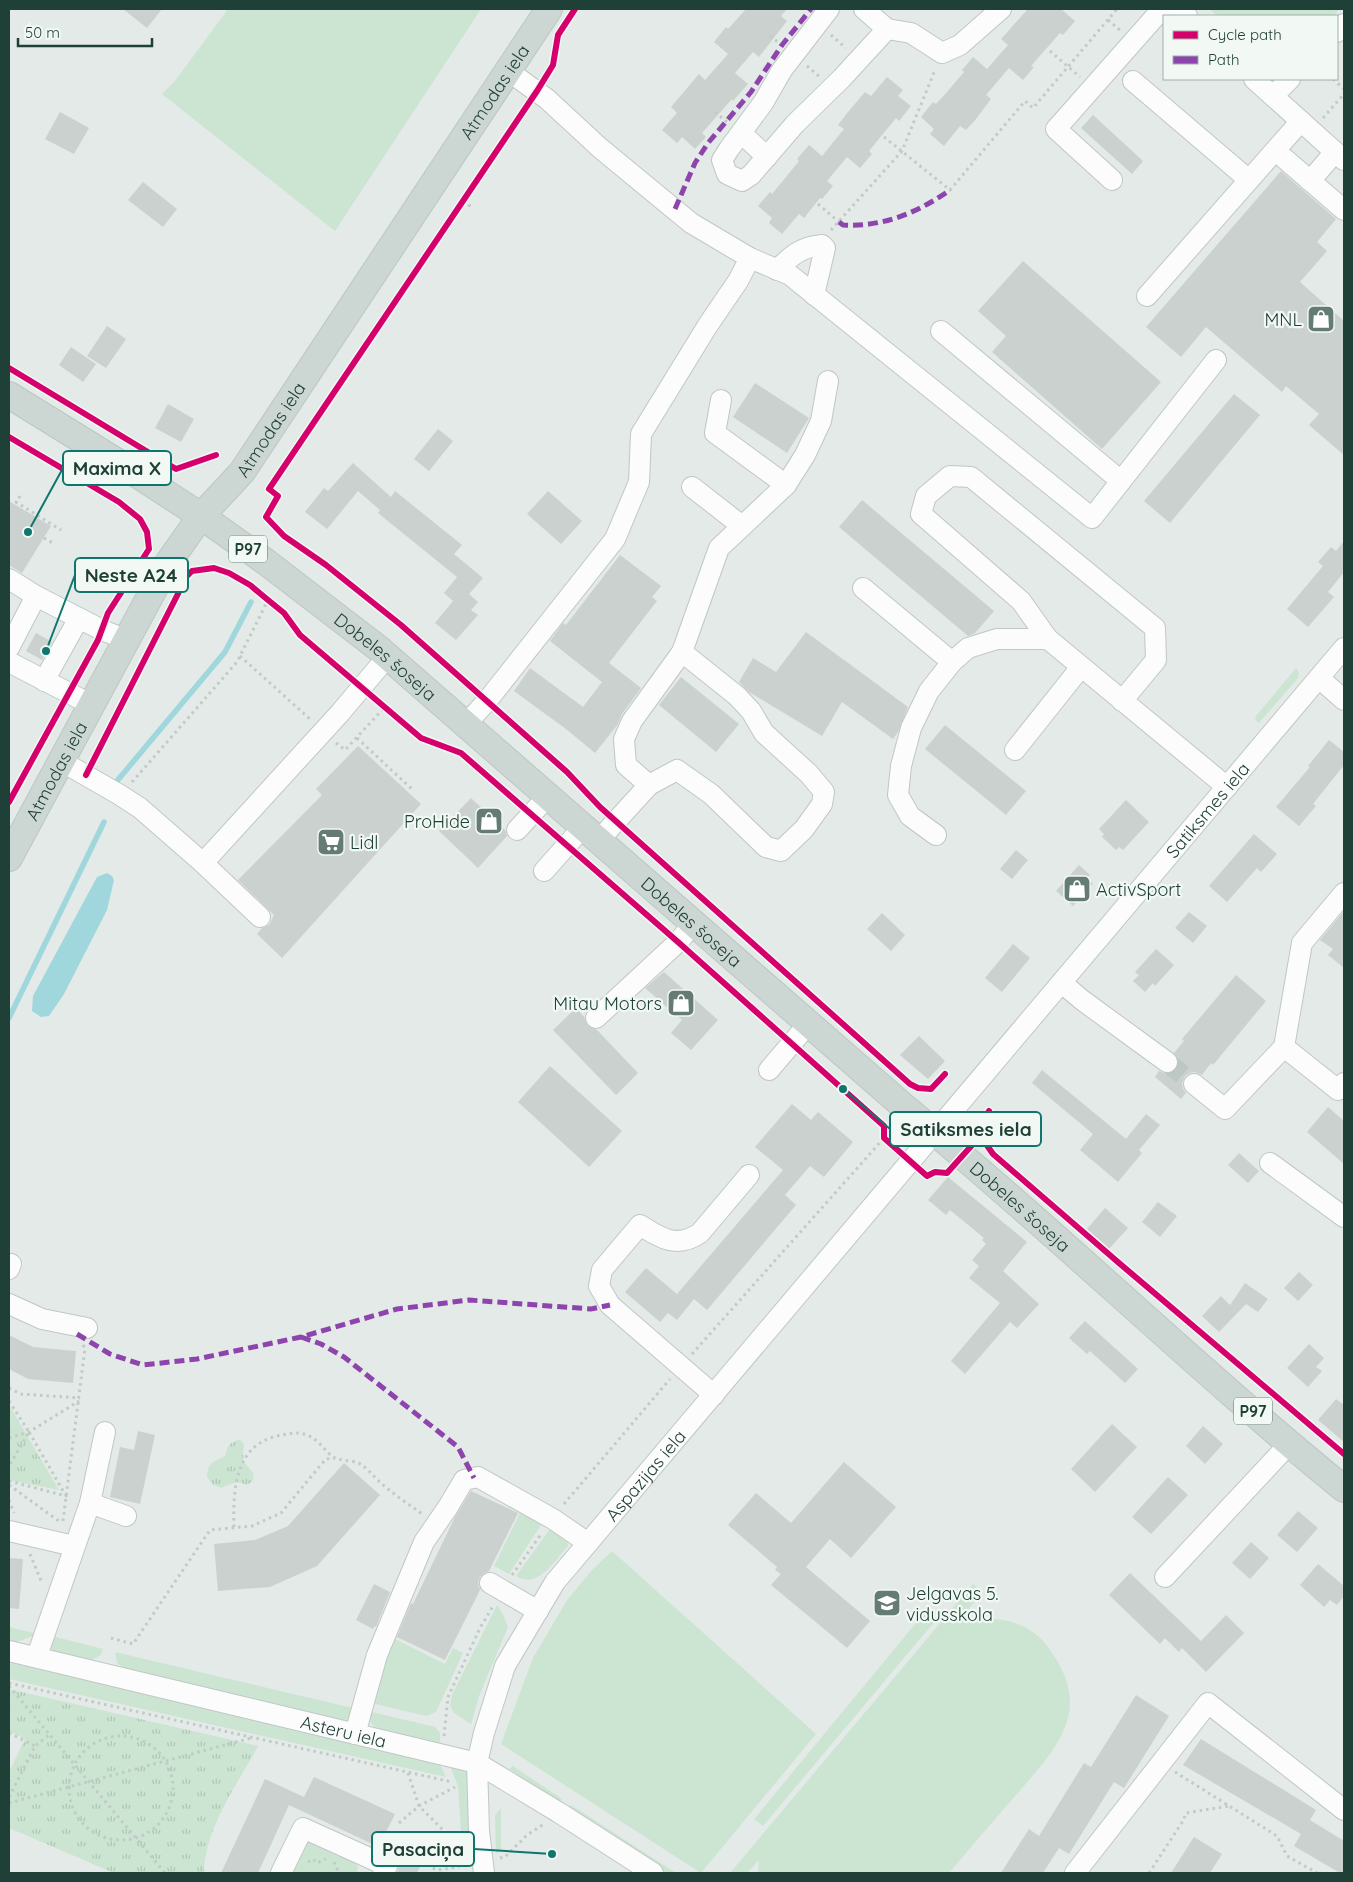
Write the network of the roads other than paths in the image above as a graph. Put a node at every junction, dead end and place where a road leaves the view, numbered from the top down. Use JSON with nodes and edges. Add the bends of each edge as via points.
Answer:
{"nodes":[{"id":1,"x":549,"y":9,"type":"edge"},
{"id":2,"x":864,"y":9,"type":"edge"},
{"id":3,"x":1001,"y":9,"type":"edge"},
{"id":4,"x":1162,"y":9,"type":"edge"},
{"id":5,"x":824,"y":16,"type":"edge"},
{"id":6,"x":887,"y":29,"type":"junction"},
{"id":7,"x":507,"y":70,"type":"junction"},
{"id":8,"x":1255,"y":80,"type":"edge"},
{"id":9,"x":1289,"y":80,"type":"edge"},
{"id":10,"x":1133,"y":81,"type":"dead end"},
{"id":11,"x":1273,"y":96,"type":"junction"},
{"id":12,"x":1306,"y":126,"type":"junction"},
{"id":13,"x":735,"y":128,"type":"junction"},
{"id":14,"x":1340,"y":156,"type":"edge"},
{"id":15,"x":767,"y":157,"type":"junction"},
{"id":16,"x":1285,"y":159,"type":"dead end"},
{"id":17,"x":1112,"y":180,"type":"dead end"},
{"id":18,"x":1249,"y":180,"type":"junction"},
{"id":19,"x":1310,"y":181,"type":"junction"},
{"id":20,"x":1344,"y":210,"type":"edge"},
{"id":21,"x":750,"y":258,"type":"junction"},
{"id":22,"x":777,"y":270,"type":"junction"},
{"id":23,"x":814,"y":295,"type":"junction"},
{"id":24,"x":1147,"y":296,"type":"dead end"},
{"id":25,"x":941,"y":331,"type":"dead end"},
{"id":26,"x":1216,"y":360,"type":"dead end"},
{"id":27,"x":828,"y":381,"type":"dead end"},
{"id":28,"x":9,"y":395,"type":"edge"},
{"id":29,"x":721,"y":400,"type":"dead end"},
{"id":30,"x":1121,"y":481,"type":"junction"},
{"id":31,"x":786,"y":485,"type":"junction"},
{"id":32,"x":692,"y":488,"type":"dead end"},
{"id":33,"x":201,"y":516,"type":"junction"},
{"id":34,"x":742,"y":526,"type":"junction"},
{"id":35,"x":9,"y":579,"type":"edge"},
{"id":36,"x":863,"y":588,"type":"dead end"},
{"id":37,"x":36,"y":596,"type":"junction"},
{"id":38,"x":79,"y":618,"type":"junction"},
{"id":39,"x":1048,"y":639,"type":"junction"},
{"id":40,"x":127,"y":640,"type":"junction"},
{"id":41,"x":9,"y":648,"type":"edge"},
{"id":42,"x":1344,"y":648,"type":"edge"},
{"id":43,"x":682,"y":652,"type":"junction"},
{"id":44,"x":388,"y":656,"type":"junction"},
{"id":45,"x":9,"y":662,"type":"edge"},
{"id":46,"x":952,"y":662,"type":"junction"},
{"id":47,"x":1081,"y":667,"type":"junction"},
{"id":48,"x":1318,"y":678,"type":"junction"},
{"id":49,"x":44,"y":682,"type":"junction"},
{"id":50,"x":1344,"y":700,"type":"edge"},
{"id":51,"x":1122,"y":701,"type":"junction"},
{"id":52,"x":92,"y":705,"type":"junction"},
{"id":53,"x":467,"y":723,"type":"junction"},
{"id":54,"x":1015,"y":750,"type":"dead end"},
{"id":55,"x":61,"y":762,"type":"junction"},
{"id":56,"x":649,"y":785,"type":"junction"},
{"id":57,"x":1227,"y":787,"type":"junction"},
{"id":58,"x":549,"y":795,"type":"junction"},
{"id":59,"x":517,"y":830,"type":"dead end"},
{"id":60,"x":592,"y":833,"type":"junction"},
{"id":61,"x":936,"y":835,"type":"dead end"},
{"id":62,"x":9,"y":858,"type":"edge"},
{"id":63,"x":203,"y":863,"type":"junction"},
{"id":64,"x":544,"y":871,"type":"dead end"},
{"id":65,"x":1344,"y":893,"type":"edge"},
{"id":66,"x":260,"y":917,"type":"dead end"},
{"id":67,"x":694,"y":923,"type":"junction"},
{"id":68,"x":1062,"y":982,"type":"junction"},
{"id":69,"x":596,"y":1018,"type":"dead end"},
{"id":70,"x":809,"y":1023,"type":"junction"},
{"id":71,"x":1284,"y":1047,"type":"junction"},
{"id":72,"x":1166,"y":1062,"type":"tunnel mouth"},
{"id":73,"x":769,"y":1070,"type":"dead end"},
{"id":74,"x":1344,"y":1083,"type":"edge"},
{"id":75,"x":1194,"y":1084,"type":"tunnel mouth"},
{"id":76,"x":935,"y":1132,"type":"junction"},
{"id":77,"x":1270,"y":1162,"type":"dead end"},
{"id":78,"x":749,"y":1175,"type":"dead end"},
{"id":79,"x":1344,"y":1217,"type":"edge"},
{"id":80,"x":9,"y":1304,"type":"edge"},
{"id":81,"x":84,"y":1335,"type":"road end"},
{"id":82,"x":714,"y":1395,"type":"junction"},
{"id":83,"x":105,"y":1432,"type":"dead end"},
{"id":84,"x":1290,"y":1443,"type":"junction"},
{"id":85,"x":1344,"y":1489,"type":"edge"},
{"id":86,"x":90,"y":1503,"type":"junction"},
{"id":87,"x":126,"y":1516,"type":"dead end"},
{"id":88,"x":9,"y":1532,"type":"edge"},
{"id":89,"x":588,"y":1543,"type":"junction"},
{"id":90,"x":74,"y":1546,"type":"junction"},
{"id":91,"x":1165,"y":1576,"type":"dead end"},
{"id":92,"x":497,"y":1586,"type":"road end"},
{"id":93,"x":538,"y":1611,"type":"junction"},
{"id":94,"x":9,"y":1651,"type":"edge"},
{"id":95,"x":37,"y":1656,"type":"junction"},
{"id":96,"x":355,"y":1734,"type":"junction"},
{"id":97,"x":477,"y":1763,"type":"junction"},
{"id":98,"x":1344,"y":1810,"type":"edge"},
{"id":99,"x":282,"y":1873,"type":"edge"},
{"id":100,"x":383,"y":1873,"type":"edge"},
{"id":101,"x":484,"y":1873,"type":"edge"},
{"id":102,"x":653,"y":1873,"type":"edge"},
{"id":103,"x":1075,"y":1873,"type":"edge"}],
"edges":[{"from":1,"to":7,"type":"main road","name":"Atmodas iela"},
{"from":2,"to":6,"type":"street"},
{"from":3,"to":6,"type":"street","via":[[960,45],[942,53],[911,33]]},
{"from":4,"to":17,"type":"street","via":[[1056,129]]},
{"from":5,"to":13,"type":"street","via":[[782,70],[763,103]]},
{"from":6,"to":15,"type":"street"},
{"from":7,"to":21,"type":"street","via":[[547,100],[691,223]]},
{"from":7,"to":33,"type":"main road","name":"Atmodas iela","via":[[242,472]]},
{"from":8,"to":11,"type":"street"},
{"from":9,"to":11,"type":"street"},
{"from":10,"to":18,"type":"street"},
{"from":11,"to":12,"type":"street"},
{"from":12,"to":14,"type":"street"},
{"from":12,"to":18,"type":"street"},
{"from":13,"to":15,"type":"street"},
{"from":13,"to":15,"type":"street","via":[[722,160],[727,174],[742,181],[751,176]]},
{"from":14,"to":19,"type":"street"},
{"from":16,"to":19,"type":"street"},
{"from":18,"to":24,"type":"street"},
{"from":19,"to":20,"type":"street"},
{"from":21,"to":22,"type":"street"},
{"from":21,"to":53,"type":"street","via":[[641,434],[639,482],[615,539],[583,565],[487,701]]},
{"from":22,"to":23,"type":"street","via":[[790,275]]},
{"from":22,"to":23,"type":"street","via":[[794,253],[822,245],[825,248],[824,259]]},
{"from":23,"to":30,"type":"street","via":[[1092,518]]},
{"from":25,"to":30,"type":"street"},
{"from":26,"to":30,"type":"street"},
{"from":27,"to":31,"type":"street","via":[[821,421]]},
{"from":28,"to":33,"type":"main road","name":"Dobeles šoseja","number":"P97"},
{"from":29,"to":31,"type":"street","via":[[715,433]]},
{"from":31,"to":34,"type":"street"},
{"from":32,"to":34,"type":"street"},
{"from":33,"to":40,"type":"main road","name":"Atmodas iela","via":[[168,564]]},
{"from":33,"to":44,"type":"main road","name":"Dobeles šoseja","number":"P97"},
{"from":34,"to":43,"type":"street","via":[[719,548]]},
{"from":35,"to":37,"type":"street"},
{"from":36,"to":46,"type":"street"},
{"from":37,"to":38,"type":"street"},
{"from":37,"to":41,"type":"street"},
{"from":38,"to":40,"type":"street"},
{"from":38,"to":49,"type":"street"},
{"from":39,"to":46,"type":"street","via":[[997,638],[968,648]]},
{"from":39,"to":47,"type":"street"},
{"from":39,"to":51,"type":"street","via":[[1021,601],[921,514],[926,496],[950,476],[971,478],[1155,628],[1156,660]]},
{"from":40,"to":52,"type":"main road","name":"Atmodas iela"},
{"from":42,"to":48,"type":"street","name":"Satiksmes iela"},
{"from":43,"to":56,"type":"street","via":[[632,721],[624,739],[626,765]]},
{"from":43,"to":56,"type":"street","via":[[738,696],[764,733],[824,792],[822,804],[782,851],[766,846],[711,794],[677,770]]},
{"from":44,"to":53,"type":"main road","name":"Dobeles šoseja","number":"P97"},
{"from":44,"to":63,"type":"street"},
{"from":45,"to":49,"type":"street"},
{"from":46,"to":61,"type":"street","via":[[929,691],[911,728],[901,766],[898,795],[910,816]]},
{"from":47,"to":51,"type":"street"},
{"from":47,"to":54,"type":"street"},
{"from":48,"to":50,"type":"street"},
{"from":48,"to":57,"type":"street","name":"Satiksmes iela"},
{"from":49,"to":52,"type":"street"},
{"from":51,"to":57,"type":"street"},
{"from":52,"to":55,"type":"main road","name":"Atmodas iela"},
{"from":53,"to":58,"type":"main road","name":"Dobeles šoseja","number":"P97"},
{"from":55,"to":62,"type":"main road","name":"Atmodas iela"},
{"from":55,"to":63,"type":"street","via":[[140,808]]},
{"from":56,"to":60,"type":"street"},
{"from":57,"to":68,"type":"street","name":"Satiksmes iela"},
{"from":58,"to":59,"type":"street"},
{"from":58,"to":60,"type":"main road","name":"Dobeles šoseja","number":"P97"},
{"from":60,"to":64,"type":"street"},
{"from":60,"to":67,"type":"main road","name":"Dobeles šoseja","number":"P97"},
{"from":63,"to":66,"type":"street"},
{"from":65,"to":71,"type":"street","via":[[1302,944]]},
{"from":67,"to":69,"type":"street","via":[[678,942]]},
{"from":67,"to":70,"type":"main road","name":"Dobeles šoseja","number":"P97"},
{"from":68,"to":72,"type":"street"},
{"from":68,"to":76,"type":"street","name":"Satiksmes iela"},
{"from":70,"to":73,"type":"street"},
{"from":70,"to":76,"type":"main road","name":"Dobeles šoseja","number":"P97"},
{"from":71,"to":74,"type":"street","via":[[1338,1090]]},
{"from":71,"to":75,"type":"street","via":[[1225,1109]]},
{"from":76,"to":82,"type":"street","name":"Aspazijas iela"},
{"from":76,"to":84,"type":"main road","name":"Dobeles šoseja","number":"P97"},
{"from":77,"to":79,"type":"street"},
{"from":78,"to":82,"type":"street","via":[[700,1234],[690,1240],[672,1241],[640,1225],[602,1270],[598,1286],[610,1305]]},
{"from":80,"to":81,"type":"street"},
{"from":82,"to":89,"type":"street","name":"Aspazijas iela"},
{"from":83,"to":86,"type":"street"},
{"from":84,"to":85,"type":"main road","name":"Dobeles šoseja","number":"P97"},
{"from":84,"to":91,"type":"street"},
{"from":86,"to":87,"type":"street"},
{"from":86,"to":90,"type":"street"},
{"from":88,"to":90,"type":"street"},
{"from":89,"to":93,"type":"street","name":"Aspazijas iela","via":[[555,1582]]},
{"from":89,"to":96,"type":"street","via":[[553,1519],[478,1477],[464,1480],[424,1542],[377,1655]]},
{"from":90,"to":95,"type":"street"},
{"from":92,"to":93,"type":"street"},
{"from":93,"to":97,"type":"street","name":"Aspazijas iela","via":[[506,1666]]},
{"from":94,"to":95,"type":"street","name":"Asteru iela"},
{"from":95,"to":96,"type":"street","name":"Asteru iela"},
{"from":96,"to":97,"type":"street","name":"Asteru iela"},
{"from":97,"to":101,"type":"street","name":"Aspazijas iela"},
{"from":97,"to":102,"type":"street","name":"Asteru iela"},
{"from":98,"to":103,"type":"street","via":[[1208,1703]]},
{"from":99,"to":100,"type":"street","via":[[303,1828],[387,1866]]}]}
